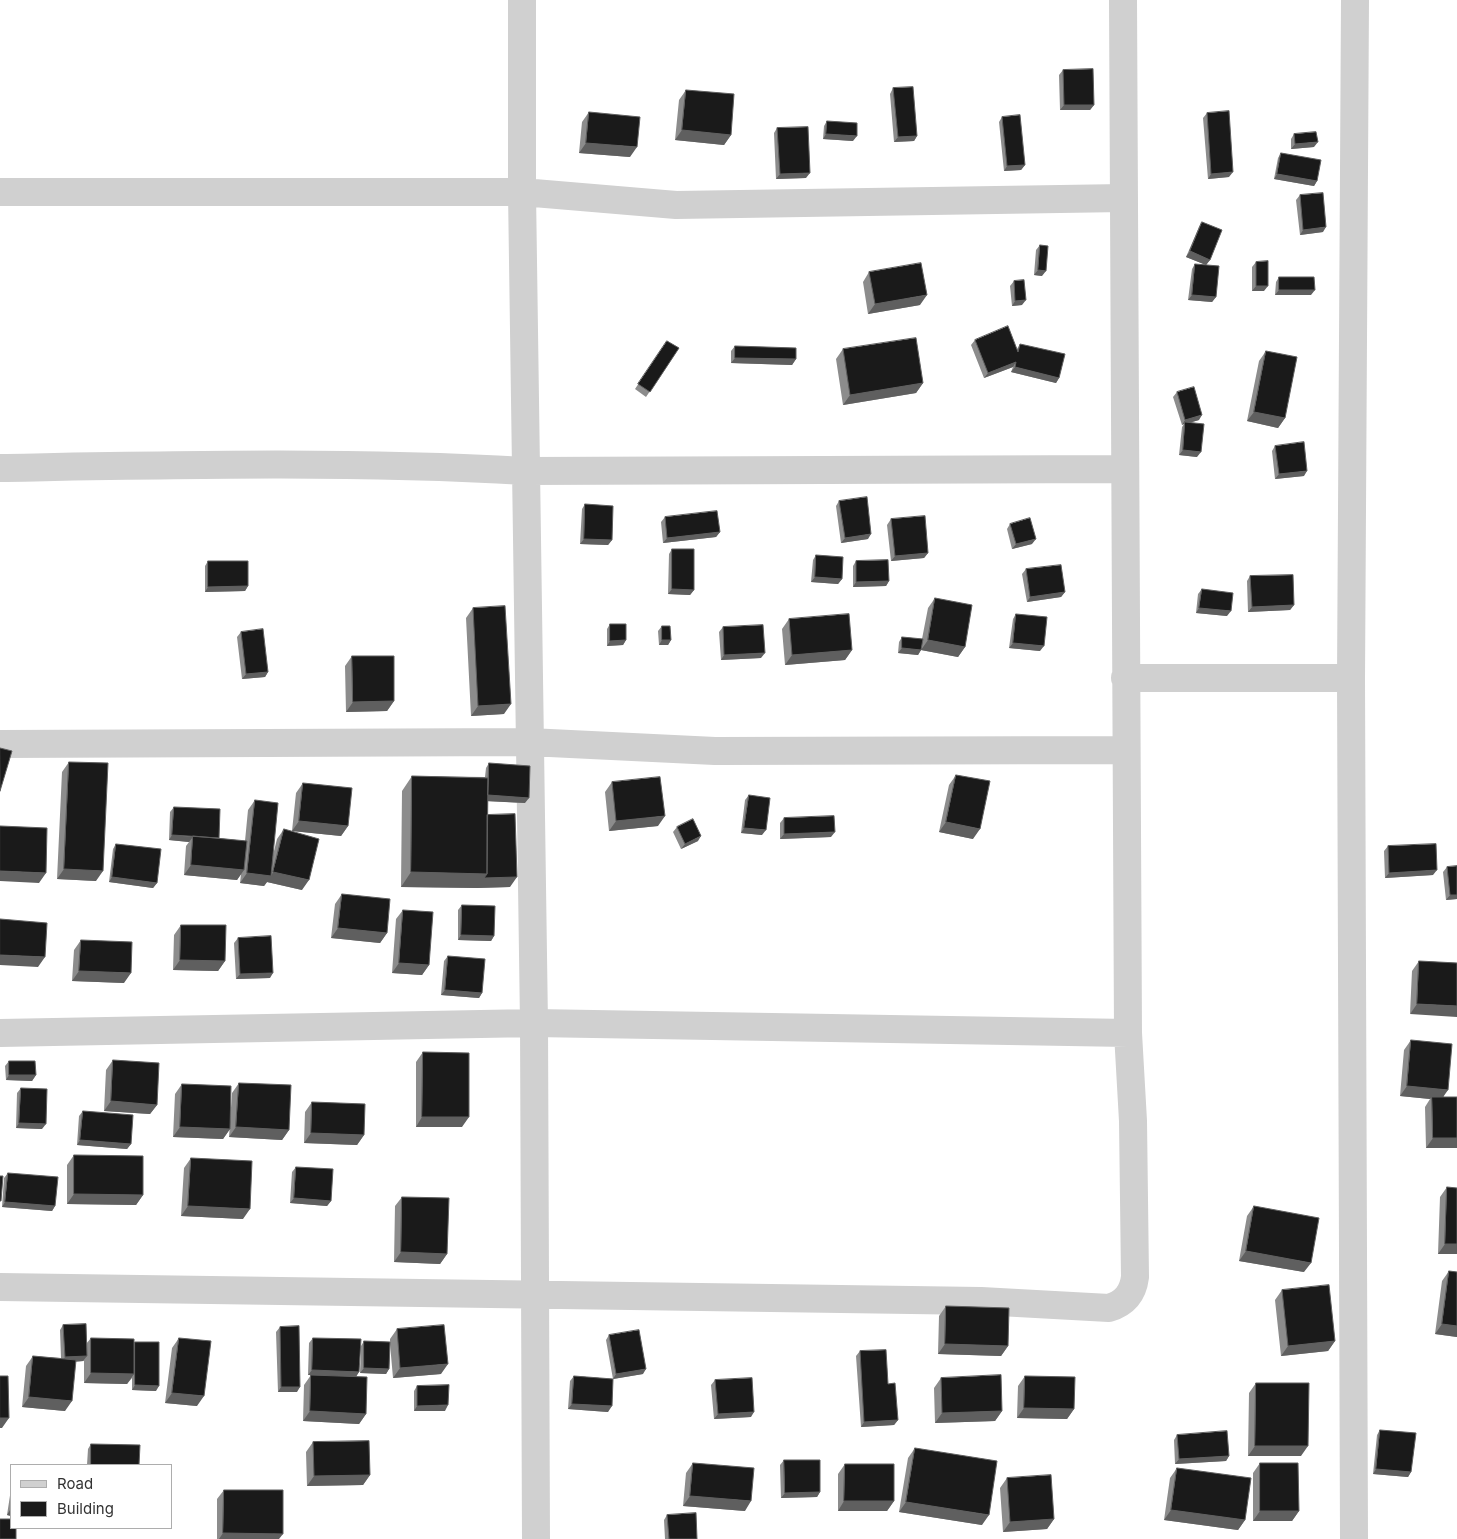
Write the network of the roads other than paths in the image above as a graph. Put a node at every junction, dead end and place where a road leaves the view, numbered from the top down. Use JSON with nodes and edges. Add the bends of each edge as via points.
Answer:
{"nodes":[{"id":1,"x":522,"y":0,"type":"edge"},
{"id":2,"x":1123,"y":0,"type":"edge"},
{"id":3,"x":1355,"y":0,"type":"edge"},
{"id":4,"x":0,"y":192,"type":"edge"},
{"id":5,"x":522,"y":192,"type":"junction"},
{"id":6,"x":1124,"y":198,"type":"junction"},
{"id":7,"x":0,"y":468,"type":"edge"},
{"id":8,"x":1124,"y":469,"type":"junction"},
{"id":9,"x":525,"y":471,"type":"junction"},
{"id":10,"x":1125,"y":678,"type":"junction"},
{"id":11,"x":1351,"y":678,"type":"junction"},
{"id":12,"x":529,"y":742,"type":"junction"},
{"id":13,"x":0,"y":744,"type":"edge"},
{"id":14,"x":1125,"y":750,"type":"junction"},
{"id":15,"x":534,"y":1023,"type":"junction"},
{"id":16,"x":0,"y":1033,"type":"edge"},
{"id":17,"x":1128,"y":1033,"type":"junction"},
{"id":18,"x":0,"y":1288,"type":"edge"},
{"id":19,"x":534,"y":1294,"type":"junction"},
{"id":20,"x":536,"y":1539,"type":"edge"},
{"id":21,"x":1354,"y":1539,"type":"edge"}],
"edges":[{"from":1,"to":5,"type":"street"},
{"from":2,"to":6,"type":"street"},
{"from":3,"to":11,"type":"street"},
{"from":4,"to":5,"type":"street"},
{"from":5,"to":6,"type":"street","via":[[676,206]]},
{"from":5,"to":9,"type":"street"},
{"from":6,"to":8,"type":"street"},
{"from":7,"to":9,"type":"street","via":[[396,466]]},
{"from":8,"to":9,"type":"street"},
{"from":8,"to":10,"type":"street"},
{"from":9,"to":12,"type":"street"},
{"from":10,"to":11,"type":"street"},
{"from":10,"to":14,"type":"street"},
{"from":11,"to":21,"type":"street"},
{"from":12,"to":13,"type":"street"},
{"from":12,"to":14,"type":"street","via":[[714,751]]},
{"from":12,"to":15,"type":"street"},
{"from":14,"to":17,"type":"street"},
{"from":15,"to":16,"type":"street"},
{"from":15,"to":17,"type":"street"},
{"from":15,"to":19,"type":"street"},
{"from":17,"to":19,"type":"street","via":[[1135,1277],[1133,1289],[1117,1305],[1109,1308],[981,1301]]},
{"from":18,"to":19,"type":"street"},
{"from":19,"to":20,"type":"street"}]}
